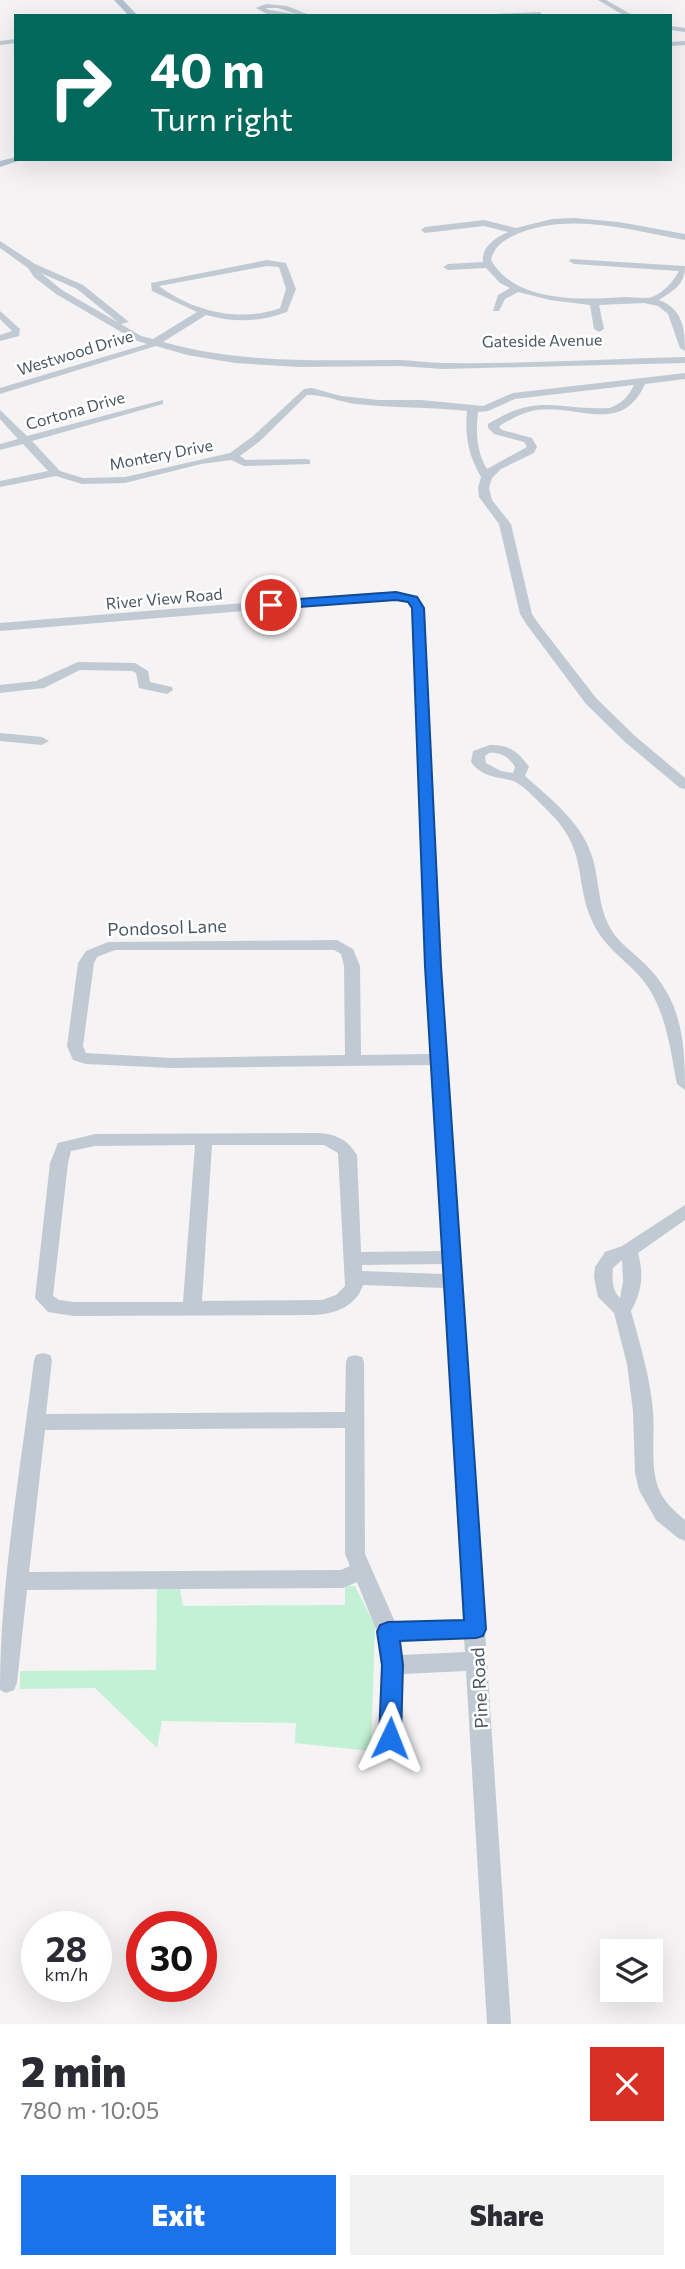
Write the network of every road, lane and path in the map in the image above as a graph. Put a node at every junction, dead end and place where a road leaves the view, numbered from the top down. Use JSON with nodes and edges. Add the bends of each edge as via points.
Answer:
{"nodes":[{"id":1,"x":104,"y":0,"type":"edge"},
{"id":2,"x":601,"y":0,"type":"edge"},
{"id":3,"x":257,"y":5,"type":"edge"},
{"id":4,"x":119,"y":8,"type":"edge"},
{"id":5,"x":282,"y":14,"type":"edge"},
{"id":6,"x":302,"y":14,"type":"edge"},
{"id":7,"x":516,"y":14,"type":"edge"},
{"id":8,"x":538,"y":14,"type":"edge"},
{"id":9,"x":627,"y":14,"type":"edge"},
{"id":10,"x":425,"y":230,"type":"dead end"},
{"id":11,"x":516,"y":230,"type":"junction"},
{"id":12,"x":685,"y":237,"type":"edge"},
{"id":13,"x":0,"y":244,"type":"edge"},
{"id":14,"x":574,"y":261,"type":"dead end"},
{"id":15,"x":488,"y":265,"type":"junction"},
{"id":16,"x":32,"y":266,"type":"junction"},
{"id":17,"x":448,"y":267,"type":"dead end"},
{"id":18,"x":685,"y":269,"type":"edge"},
{"id":19,"x":517,"y":288,"type":"junction"},
{"id":20,"x":652,"y":301,"type":"junction"},
{"id":21,"x":594,"y":302,"type":"junction"},
{"id":22,"x":496,"y":309,"type":"dead end"},
{"id":23,"x":206,"y":311,"type":"junction"},
{"id":24,"x":0,"y":314,"type":"edge"},
{"id":25,"x":599,"y":329,"type":"dead end"},
{"id":26,"x":0,"y":338,"type":"edge"},
{"id":27,"x":138,"y":338,"type":"junction"},
{"id":28,"x":160,"y":344,"type":"junction"},
{"id":29,"x":685,"y":351,"type":"edge"},
{"id":30,"x":128,"y":352,"type":"junction"},
{"id":31,"x":685,"y":360,"type":"edge"},
{"id":32,"x":400,"y":363,"type":"junction"},
{"id":33,"x":685,"y":376,"type":"edge"},
{"id":34,"x":641,"y":380,"type":"junction"},
{"id":35,"x":0,"y":391,"type":"edge"},
{"id":36,"x":159,"y":402,"type":"dead end"},
{"id":37,"x":473,"y":408,"type":"junction"},
{"id":38,"x":0,"y":413,"type":"edge"},
{"id":39,"x":27,"y":441,"type":"junction"},
{"id":40,"x":0,"y":446,"type":"edge"},
{"id":41,"x":233,"y":456,"type":"junction"},
{"id":42,"x":306,"y":462,"type":"dead end"},
{"id":43,"x":56,"y":473,"type":"junction"},
{"id":44,"x":487,"y":478,"type":"junction"},
{"id":45,"x":0,"y":484,"type":"edge"},
{"id":46,"x":413,"y":599,"type":"joint"},
{"id":47,"x":0,"y":627,"type":"edge"},
{"id":48,"x":0,"y":689,"type":"edge"},
{"id":49,"x":167,"y":690,"type":"dead end"},
{"id":50,"x":0,"y":737,"type":"edge"},
{"id":51,"x":42,"y":741,"type":"dead end"},
{"id":52,"x":518,"y":777,"type":"dead end"},
{"id":53,"x":685,"y":785,"type":"edge"},
{"id":54,"x":440,"y":1059,"type":"junction"},
{"id":55,"x":353,"y":1060,"type":"junction"},
{"id":56,"x":685,"y":1084,"type":"edge"},
{"id":57,"x":204,"y":1140,"type":"junction"},
{"id":58,"x":685,"y":1211,"type":"edge"},
{"id":59,"x":628,"y":1251,"type":"junction"},
{"id":60,"x":453,"y":1257,"type":"junction"},
{"id":61,"x":352,"y":1269,"type":"junction"},
{"id":62,"x":454,"y":1280,"type":"junction"},
{"id":63,"x":192,"y":1307,"type":"junction"},
{"id":64,"x":622,"y":1310,"type":"junction"},
{"id":65,"x":43,"y":1360,"type":"dead end"},
{"id":66,"x":355,"y":1362,"type":"dead end"},
{"id":67,"x":355,"y":1420,"type":"junction"},
{"id":68,"x":35,"y":1422,"type":"junction"},
{"id":69,"x":685,"y":1531,"type":"edge"},
{"id":70,"x":361,"y":1570,"type":"junction"},
{"id":71,"x":17,"y":1581,"type":"junction"},
{"id":72,"x":476,"y":1629,"type":"junction"},
{"id":73,"x":388,"y":1632,"type":"junction"},
{"id":74,"x":478,"y":1661,"type":"junction"},
{"id":75,"x":393,"y":1665,"type":"junction"},
{"id":76,"x":6,"y":1683,"type":"dead end"},
{"id":77,"x":390,"y":1738,"type":"dead end"},
{"id":78,"x":499,"y":2024,"type":"edge"}],
"edges":[{"from":1,"to":4,"type":"main road"},
{"from":2,"to":9,"type":"street"},
{"from":3,"to":5,"type":"street"},
{"from":3,"to":6,"type":"street","via":[[284,4]]},
{"from":7,"to":8,"type":"street"},
{"from":10,"to":11,"type":"street","via":[[484,223]]},
{"from":11,"to":12,"type":"street","via":[[579,221]]},
{"from":11,"to":15,"type":"street","via":[[492,246],[486,256]]},
{"from":13,"to":16,"type":"street","name":"Gateside Avenue"},
{"from":14,"to":18,"type":"street"},
{"from":15,"to":17,"type":"street"},
{"from":15,"to":19,"type":"street"},
{"from":16,"to":27,"type":"street","name":"Gateside Avenue","via":[[59,292]]},
{"from":16,"to":28,"type":"street","name":"Gateside Avenue","via":[[80,287]]},
{"from":18,"to":20,"type":"street","via":[[676,285]]},
{"from":19,"to":21,"type":"street"},
{"from":19,"to":22,"type":"street","via":[[501,297]]},
{"from":20,"to":21,"type":"street"},
{"from":20,"to":29,"type":"street","via":[[673,312]]},
{"from":21,"to":25,"type":"street"},
{"from":23,"to":23,"type":"street","via":[[185,305],[154,285],[267,262],[283,265],[291,289],[284,310],[248,321]]},
{"from":23,"to":28,"type":"street"},
{"from":24,"to":26,"type":"street","via":[[18,331]]},
{"from":27,"to":28,"type":"street","name":"Gateside Avenue"},
{"from":27,"to":30,"type":"street"},
{"from":28,"to":30,"type":"street","name":"Westwood Drive"},
{"from":28,"to":32,"type":"street","name":"Gateside Avenue","via":[[255,362]]},
{"from":29,"to":32,"type":"street","name":"Gateside Avenue","via":[[456,357]]},
{"from":30,"to":35,"type":"street","name":"Westwood Drive"},
{"from":31,"to":32,"type":"street","name":"Gateside Avenue","via":[[459,366]]},
{"from":33,"to":34,"type":"street"},
{"from":34,"to":37,"type":"street","via":[[513,396],[484,409]]},
{"from":34,"to":44,"type":"street","via":[[638,392],[615,409],[540,406],[492,426],[528,440],[532,447],[501,463]]},
{"from":36,"to":39,"type":"street","name":"Cortona Drive"},
{"from":37,"to":41,"type":"street","name":"Montery Drive","via":[[379,403],[304,392]]},
{"from":37,"to":44,"type":"street","via":[[470,437]]},
{"from":38,"to":39,"type":"street"},
{"from":39,"to":40,"type":"street","name":"Cortona Drive"},
{"from":39,"to":43,"type":"street"},
{"from":41,"to":42,"type":"street","via":[[244,463]]},
{"from":41,"to":43,"type":"street","name":"Montery Drive","via":[[111,481],[82,481]]},
{"from":43,"to":45,"type":"street","name":"Montery Drive"},
{"from":44,"to":53,"type":"street","via":[[484,495],[506,525],[526,614],[533,625],[592,701]]},
{"from":46,"to":47,"type":"street","name":"River View Road","via":[[380,596]]},
{"from":46,"to":54,"type":"street","name":"Pine Road","via":[[418,608]]},
{"from":48,"to":49,"type":"street","via":[[39,685],[72,667],[128,666],[142,671],[144,684]]},
{"from":50,"to":51,"type":"street"},
{"from":52,"to":56,"type":"street","via":[[577,836],[600,922],[647,974],[664,1001]]},
{"from":54,"to":55,"type":"street","name":"Pondosol Lane"},
{"from":54,"to":60,"type":"street","name":"Pine Road"},
{"from":55,"to":55,"type":"street","name":"Pondosol Lane","via":[[158,1063],[86,1059],[75,1046],[86,963],[94,951],[113,945],[337,945],[348,952],[352,966]]},
{"from":57,"to":61,"type":"street","via":[[327,1139],[341,1145],[349,1165]]},
{"from":57,"to":63,"type":"street"},
{"from":57,"to":63,"type":"street","via":[[95,1140],[64,1147],[43,1290],[50,1306],[61,1309]]},
{"from":58,"to":59,"type":"street"},
{"from":59,"to":64,"type":"street","via":[[632,1288]]},
{"from":59,"to":64,"type":"street","via":[[606,1261],[603,1277],[607,1297]]},
{"from":60,"to":61,"type":"street"},
{"from":60,"to":62,"type":"street","name":"Pine Road"},
{"from":61,"to":62,"type":"street"},
{"from":61,"to":63,"type":"street","via":[[354,1287],[335,1305]]},
{"from":62,"to":72,"type":"street","name":"Pine Road"},
{"from":64,"to":69,"type":"street","via":[[636,1364],[649,1490],[663,1514]]},
{"from":65,"to":68,"type":"street"},
{"from":66,"to":67,"type":"street"},
{"from":67,"to":68,"type":"street"},
{"from":67,"to":70,"type":"street","via":[[355,1554]]},
{"from":68,"to":71,"type":"street"},
{"from":70,"to":71,"type":"street","via":[[343,1578]]},
{"from":70,"to":73,"type":"street"},
{"from":71,"to":76,"type":"street"},
{"from":72,"to":73,"type":"street"},
{"from":72,"to":74,"type":"street","name":"Pine Road"},
{"from":73,"to":75,"type":"street"},
{"from":74,"to":75,"type":"street"},
{"from":74,"to":78,"type":"street","name":"Pine Road"},
{"from":75,"to":77,"type":"street"}]}
